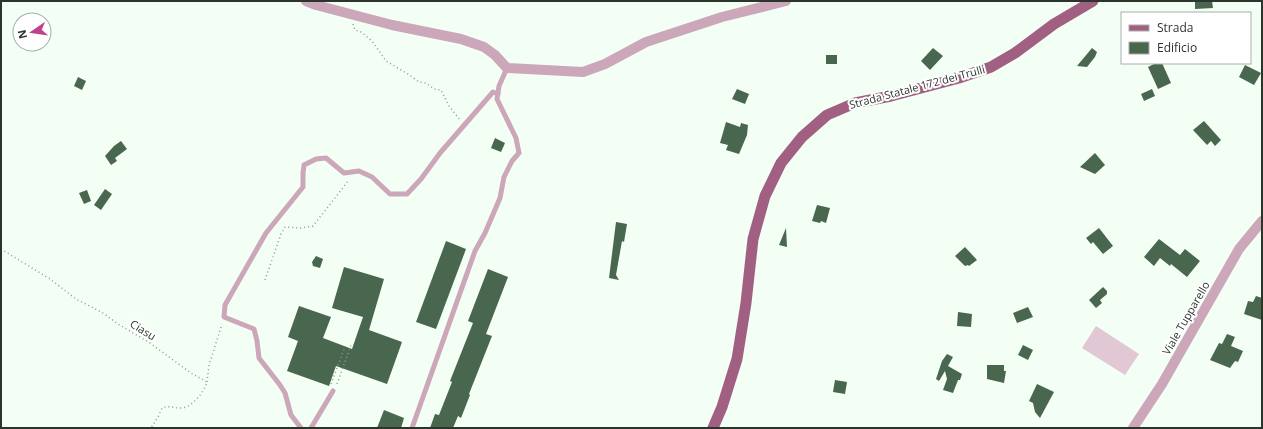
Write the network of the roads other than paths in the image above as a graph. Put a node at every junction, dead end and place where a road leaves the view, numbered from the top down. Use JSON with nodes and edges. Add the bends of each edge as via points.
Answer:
{"nodes":[{"id":1,"x":306,"y":1,"type":"edge"},
{"id":2,"x":786,"y":1,"type":"edge"},
{"id":3,"x":1093,"y":1,"type":"edge"},
{"id":4,"x":507,"y":68,"type":"junction"},
{"id":5,"x":498,"y":94,"type":"junction"},
{"id":6,"x":1262,"y":221,"type":"edge"},
{"id":7,"x":728,"y":383,"type":"junction"},
{"id":8,"x":333,"y":392,"type":"road end"},
{"id":9,"x":301,"y":428,"type":"edge"},
{"id":10,"x":311,"y":428,"type":"edge"},
{"id":11,"x":412,"y":428,"type":"edge"},
{"id":12,"x":706,"y":428,"type":"edge"},
{"id":13,"x":713,"y":428,"type":"edge"},
{"id":14,"x":1133,"y":428,"type":"edge"}],
"edges":[{"from":1,"to":4,"type":"street","via":[[392,25],[461,39],[484,47]]},
{"from":2,"to":4,"type":"street","via":[[722,17],[646,42],[605,64],[583,72]]},
{"from":3,"to":7,"type":"main road","name":"Strada Statale 172 dei Trulli","via":[[990,67],[951,80],[855,103],[827,115],[802,137],[780,163],[765,196],[753,239],[737,359]]},
{"from":4,"to":5,"type":"lane"},
{"from":5,"to":9,"type":"lane","via":[[492,92],[407,194],[390,194],[372,177],[360,171],[344,173],[326,158],[316,159],[304,165],[303,187],[266,234],[225,305],[224,317],[254,329],[259,358],[280,384],[290,415]]},
{"from":5,"to":11,"type":"lane","via":[[497,99],[516,138],[519,153],[504,177],[500,198],[474,251]]},
{"from":6,"to":14,"type":"street","name":"Viale Tupparello","via":[[1239,249],[1162,384]]},
{"from":7,"to":12,"type":"main road","name":"Strada Statale 172 dei Trulli"},
{"from":7,"to":13,"type":"main road","name":"Strada Statale 172 dei Trulli"},
{"from":8,"to":10,"type":"lane"}]}
